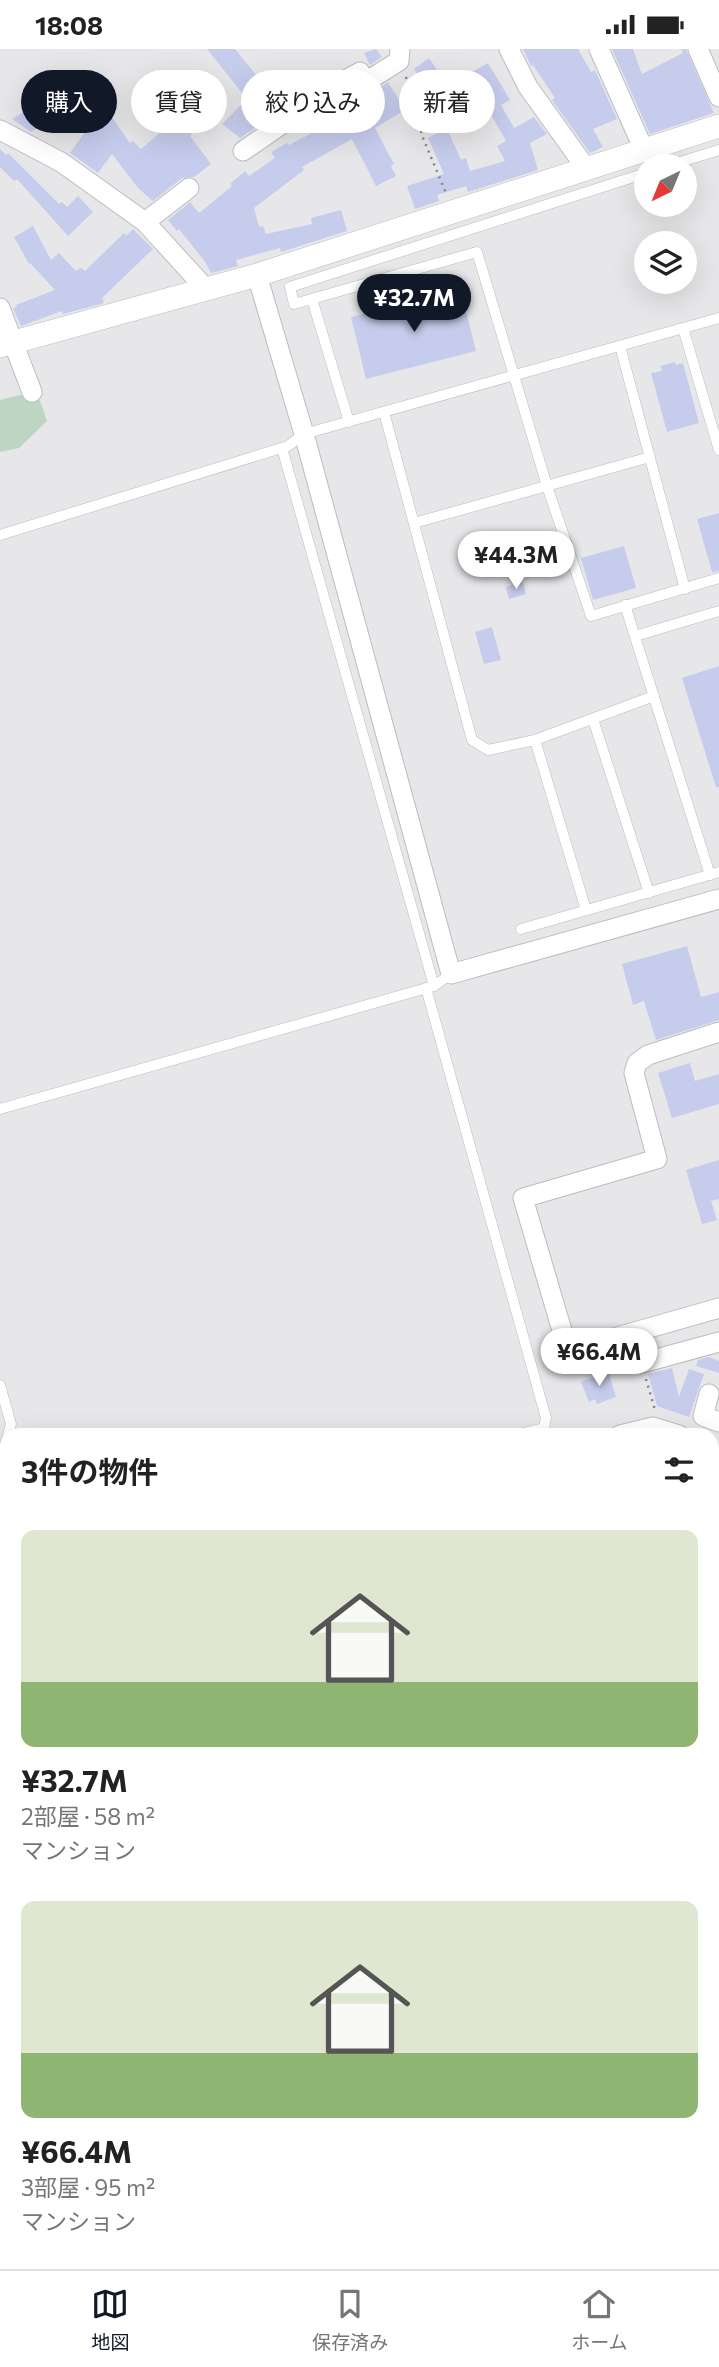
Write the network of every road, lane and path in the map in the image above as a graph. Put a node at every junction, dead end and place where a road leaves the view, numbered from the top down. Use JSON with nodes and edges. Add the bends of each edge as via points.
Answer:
{"nodes":[{"id":1,"x":509,"y":49,"type":"edge"},
{"id":2,"x":598,"y":49,"type":"edge"},
{"id":3,"x":698,"y":49,"type":"edge"},
{"id":4,"x":399,"y":55,"type":"edge"},
{"id":5,"x":363,"y":70,"type":"edge"},
{"id":6,"x":719,"y":97,"type":"edge"},
{"id":7,"x":719,"y":126,"type":"edge"},
{"id":8,"x":0,"y":130,"type":"edge"},
{"id":9,"x":719,"y":150,"type":"edge"},
{"id":10,"x":243,"y":151,"type":"dead end"},
{"id":11,"x":642,"y":154,"type":"edge"},
{"id":12,"x":660,"y":154,"type":"edge"},
{"id":13,"x":697,"y":157,"type":"edge"},
{"id":14,"x":634,"y":162,"type":"edge"},
{"id":15,"x":634,"y":165,"type":"edge"},
{"id":16,"x":586,"y":168,"type":"junction"},
{"id":17,"x":189,"y":188,"type":"dead end"},
{"id":18,"x":451,"y":212,"type":"junction"},
{"id":19,"x":145,"y":222,"type":"junction"},
{"id":20,"x":257,"y":275,"type":"junction"},
{"id":21,"x":206,"y":289,"type":"junction"},
{"id":22,"x":312,"y":299,"type":"junction"},
{"id":23,"x":0,"y":308,"type":"edge"},
{"id":24,"x":719,"y":318,"type":"edge"},
{"id":25,"x":683,"y":328,"type":"junction"},
{"id":26,"x":7,"y":344,"type":"edge"},
{"id":27,"x":620,"y":346,"type":"junction"},
{"id":28,"x":515,"y":375,"type":"junction"},
{"id":29,"x":32,"y":392,"type":"dead end"},
{"id":30,"x":384,"y":412,"type":"junction"},
{"id":31,"x":349,"y":422,"type":"junction"},
{"id":32,"x":304,"y":434,"type":"junction"},
{"id":33,"x":282,"y":448,"type":"junction"},
{"id":34,"x":719,"y":450,"type":"edge"},
{"id":35,"x":650,"y":457,"type":"junction"},
{"id":36,"x":547,"y":486,"type":"junction"},
{"id":37,"x":414,"y":523,"type":"junction"},
{"id":38,"x":0,"y":535,"type":"edge"},
{"id":39,"x":719,"y":578,"type":"edge"},
{"id":40,"x":685,"y":589,"type":"junction"},
{"id":41,"x":625,"y":605,"type":"junction"},
{"id":42,"x":719,"y":611,"type":"edge"},
{"id":43,"x":635,"y":636,"type":"junction"},
{"id":44,"x":654,"y":696,"type":"junction"},
{"id":45,"x":593,"y":719,"type":"junction"},
{"id":46,"x":535,"y":740,"type":"junction"},
{"id":47,"x":714,"y":874,"type":"edge"},
{"id":48,"x":649,"y":893,"type":"junction"},
{"id":49,"x":719,"y":899,"type":"edge"},
{"id":50,"x":586,"y":910,"type":"junction"},
{"id":51,"x":521,"y":929,"type":"dead end"},
{"id":52,"x":452,"y":974,"type":"junction"},
{"id":53,"x":430,"y":987,"type":"junction"},
{"id":54,"x":719,"y":1032,"type":"edge"},
{"id":55,"x":0,"y":1109,"type":"edge"},
{"id":56,"x":719,"y":1308,"type":"edge"},
{"id":57,"x":719,"y":1342,"type":"edge"},
{"id":58,"x":642,"y":1363,"type":"joint"},
{"id":59,"x":0,"y":1385,"type":"edge"},
{"id":60,"x":709,"y":1394,"type":"dead end"},
{"id":61,"x":711,"y":1419,"type":"edge"},
{"id":62,"x":10,"y":1428,"type":"edge"},
{"id":63,"x":544,"y":1428,"type":"edge"},
{"id":64,"x":668,"y":1428,"type":"edge"},
{"id":65,"x":696,"y":1428,"type":"edge"}],
"edges":[{"from":1,"to":16,"type":"street","via":[[528,87]]},
{"from":2,"to":11,"type":"street"},
{"from":3,"to":6,"type":"street"},
{"from":4,"to":5,"type":"street"},
{"from":4,"to":10,"type":"street","via":[[318,112],[288,120]]},
{"from":4,"to":18,"type":"path"},
{"from":7,"to":12,"type":"street"},
{"from":8,"to":19,"type":"street","via":[[61,162]]},
{"from":9,"to":13,"type":"lane"},
{"from":14,"to":16,"type":"street"},
{"from":15,"to":22,"type":"lane","via":[[290,287],[294,304]]},
{"from":16,"to":18,"type":"street"},
{"from":17,"to":19,"type":"street"},
{"from":18,"to":20,"type":"street"},
{"from":19,"to":21,"type":"street"},
{"from":20,"to":21,"type":"street"},
{"from":20,"to":32,"type":"street"},
{"from":21,"to":26,"type":"street"},
{"from":22,"to":28,"type":"lane","via":[[477,252]]},
{"from":22,"to":31,"type":"lane"},
{"from":23,"to":26,"type":"street"},
{"from":24,"to":25,"type":"lane"},
{"from":25,"to":27,"type":"lane"},
{"from":25,"to":34,"type":"lane"},
{"from":26,"to":29,"type":"street"},
{"from":27,"to":28,"type":"lane"},
{"from":27,"to":35,"type":"lane"},
{"from":28,"to":30,"type":"lane"},
{"from":28,"to":36,"type":"lane"},
{"from":30,"to":31,"type":"lane"},
{"from":30,"to":37,"type":"lane"},
{"from":31,"to":32,"type":"lane"},
{"from":32,"to":33,"type":"lane"},
{"from":32,"to":52,"type":"street"},
{"from":33,"to":38,"type":"lane"},
{"from":33,"to":53,"type":"lane"},
{"from":35,"to":36,"type":"lane"},
{"from":35,"to":40,"type":"lane"},
{"from":36,"to":37,"type":"lane"},
{"from":36,"to":41,"type":"lane","via":[[591,616]]},
{"from":37,"to":46,"type":"lane","via":[[472,740],[488,750]]},
{"from":39,"to":40,"type":"lane"},
{"from":40,"to":41,"type":"lane"},
{"from":41,"to":43,"type":"lane"},
{"from":42,"to":43,"type":"lane"},
{"from":43,"to":44,"type":"lane"},
{"from":44,"to":45,"type":"lane"},
{"from":44,"to":47,"type":"lane"},
{"from":45,"to":46,"type":"lane"},
{"from":45,"to":48,"type":"lane"},
{"from":46,"to":50,"type":"lane"},
{"from":47,"to":48,"type":"lane"},
{"from":48,"to":50,"type":"lane"},
{"from":49,"to":52,"type":"street"},
{"from":50,"to":51,"type":"lane"},
{"from":52,"to":53,"type":"lane"},
{"from":53,"to":55,"type":"lane"},
{"from":53,"to":63,"type":"lane","via":[[546,1418]]},
{"from":54,"to":56,"type":"street","via":[[648,1055],[637,1063],[634,1073],[657,1159],[523,1198],[568,1351]]},
{"from":57,"to":58,"type":"street"},
{"from":58,"to":64,"type":"path"},
{"from":59,"to":62,"type":"lane"},
{"from":60,"to":61,"type":"street"},
{"from":61,"to":65,"type":"street"}]}
